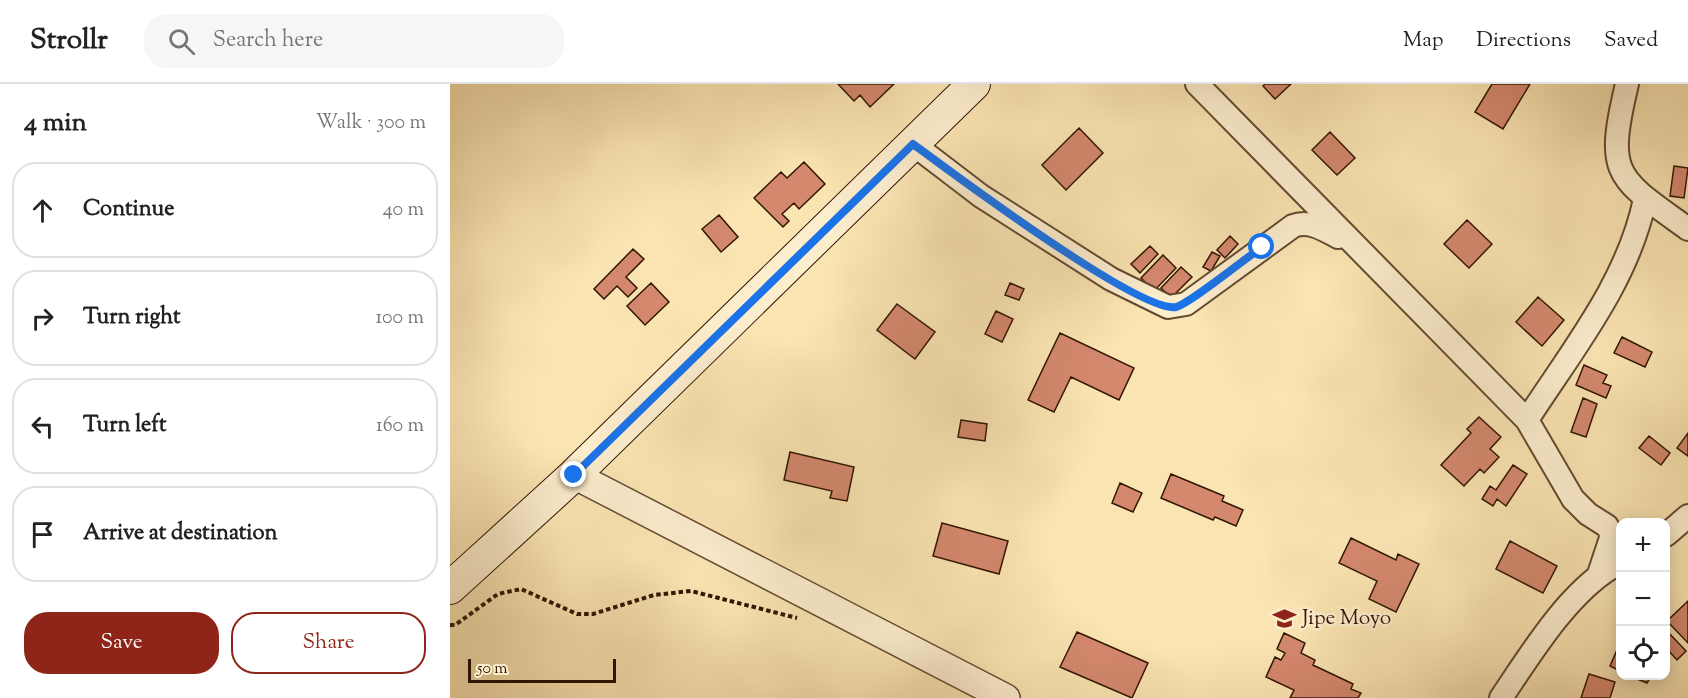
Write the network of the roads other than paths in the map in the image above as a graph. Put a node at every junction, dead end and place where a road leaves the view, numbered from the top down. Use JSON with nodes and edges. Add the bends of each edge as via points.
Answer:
{"nodes":[{"id":1,"x":974,"y":84,"type":"edge"},
{"id":2,"x":1197,"y":84,"type":"edge"},
{"id":3,"x":1627,"y":84,"type":"edge"},
{"id":4,"x":913,"y":144,"type":"junction"},
{"id":5,"x":1645,"y":199,"type":"junction"},
{"id":6,"x":1688,"y":230,"type":"edge"},
{"id":7,"x":1352,"y":244,"type":"junction"},
{"id":8,"x":1527,"y":420,"type":"junction"},
{"id":9,"x":574,"y":475,"type":"junction"},
{"id":10,"x":1688,"y":516,"type":"edge"},
{"id":11,"x":1670,"y":531,"type":"edge"},
{"id":12,"x":1616,"y":563,"type":"edge"},
{"id":13,"x":1599,"y":574,"type":"junction"},
{"id":14,"x":450,"y":588,"type":"edge"},
{"id":15,"x":974,"y":691,"type":"edge"},
{"id":16,"x":1006,"y":698,"type":"edge"},
{"id":17,"x":1501,"y":698,"type":"edge"}],
"edges":[{"from":1,"to":4,"type":"main road"},
{"from":2,"to":7,"type":"street"},
{"from":3,"to":5,"type":"street","via":[[1617,126],[1616,156],[1624,177]]},
{"from":4,"to":7,"type":"street","via":[[981,196],[1054,244],[1111,279],[1168,307],[1186,304],[1239,263],[1301,223]]},
{"from":4,"to":9,"type":"main road"},
{"from":5,"to":6,"type":"street"},
{"from":5,"to":8,"type":"street","via":[[1638,233],[1626,262]]},
{"from":7,"to":8,"type":"street"},
{"from":8,"to":13,"type":"street","via":[[1573,499],[1612,535]]},
{"from":9,"to":14,"type":"main road"},
{"from":9,"to":15,"type":"street"},
{"from":10,"to":11,"type":"street"},
{"from":12,"to":13,"type":"street"},
{"from":13,"to":17,"type":"street","via":[[1549,628]]},
{"from":15,"to":16,"type":"street"}]}
